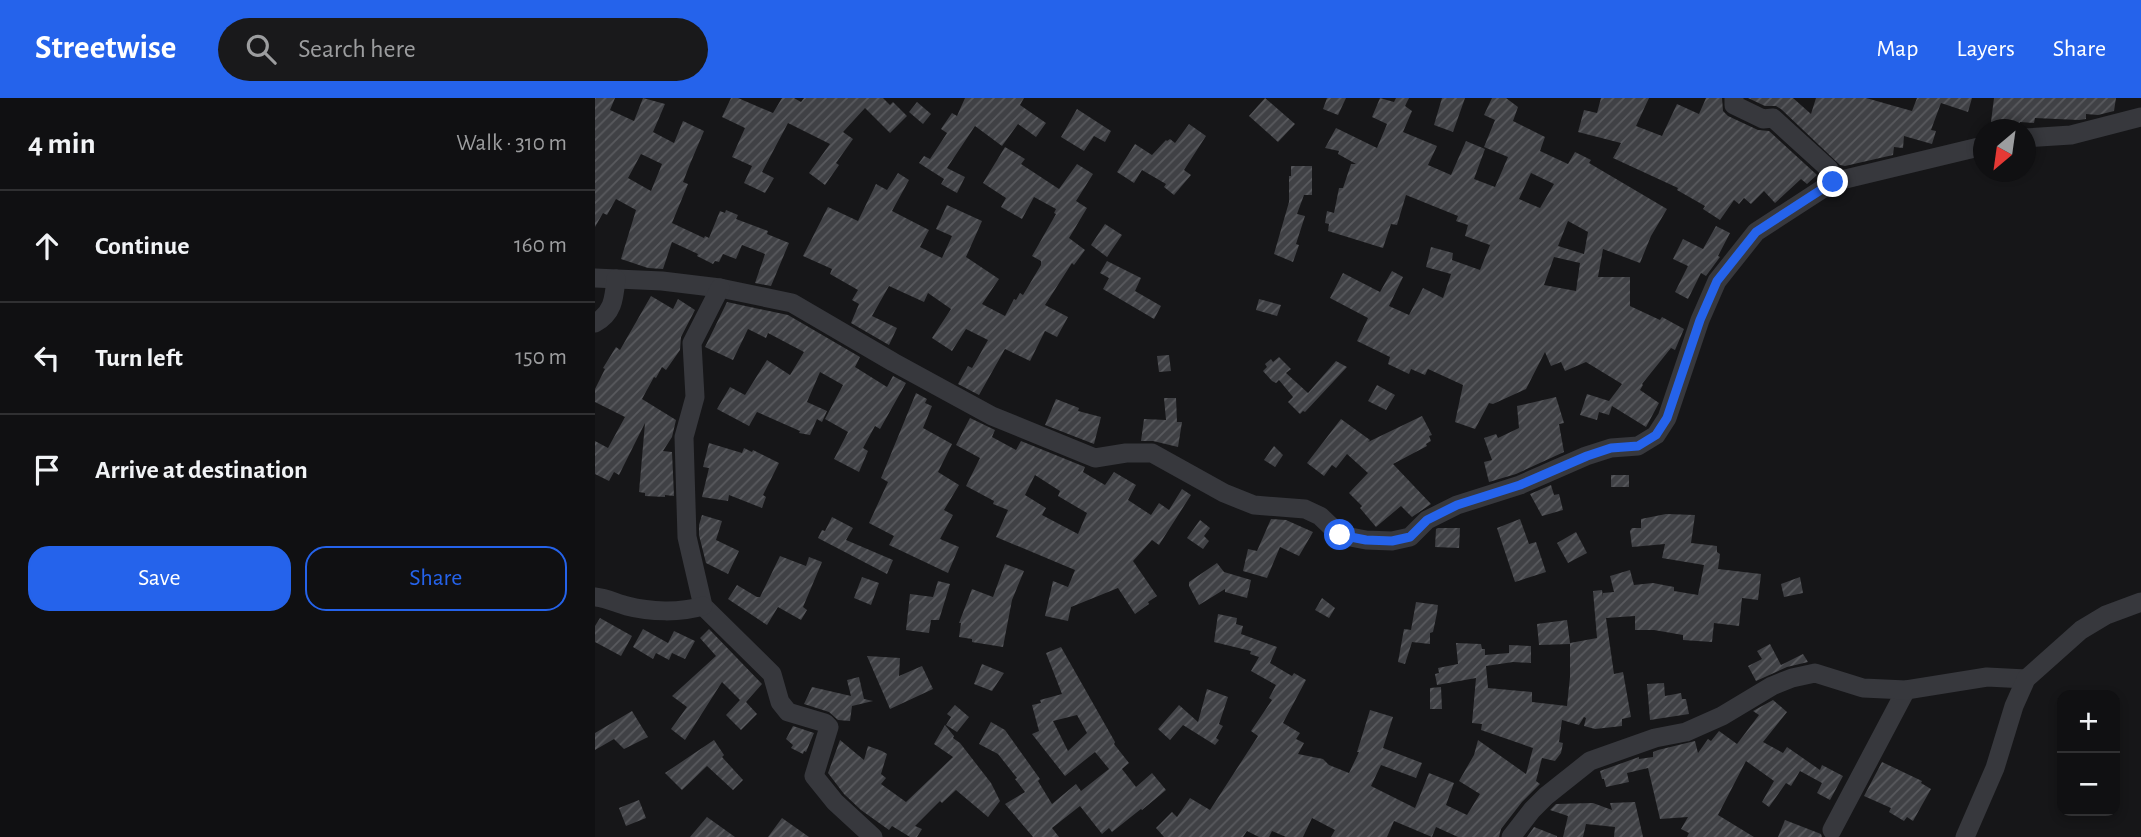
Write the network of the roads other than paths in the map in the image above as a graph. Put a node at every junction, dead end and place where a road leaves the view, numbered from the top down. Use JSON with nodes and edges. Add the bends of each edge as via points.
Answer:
{"nodes":[{"id":1,"x":1734,"y":98,"type":"edge"},
{"id":2,"x":2141,"y":117,"type":"edge"},
{"id":3,"x":2036,"y":137,"type":"edge"},
{"id":4,"x":1973,"y":148,"type":"edge"},
{"id":5,"x":1833,"y":182,"type":"junction"},
{"id":6,"x":595,"y":278,"type":"edge"},
{"id":7,"x":616,"y":279,"type":"junction"},
{"id":8,"x":720,"y":288,"type":"junction"},
{"id":9,"x":595,"y":323,"type":"edge"},
{"id":10,"x":595,"y":597,"type":"edge"},
{"id":11,"x":2141,"y":602,"type":"edge"},
{"id":12,"x":703,"y":606,"type":"junction"},
{"id":13,"x":2026,"y":679,"type":"junction"},
{"id":14,"x":1906,"y":690,"type":"junction"},
{"id":15,"x":1832,"y":830,"type":"dead end"},
{"id":16,"x":873,"y":837,"type":"edge"},
{"id":17,"x":1511,"y":837,"type":"edge"},
{"id":18,"x":1965,"y":837,"type":"edge"}],
"edges":[{"from":1,"to":5,"type":"street","via":[[1734,105],[1763,119],[1773,118],[1829,169]]},
{"from":2,"to":3,"type":"street","via":[[2071,135]]},
{"from":4,"to":5,"type":"street"},
{"from":5,"to":8,"type":"street","via":[[1756,232],[1717,281],[1667,418],[1656,435],[1638,446],[1611,448],[1457,505],[1427,520],[1410,537],[1392,541],[1340,535],[1321,516],[1305,509],[1254,505],[1152,453],[1095,457],[992,416],[792,303]]},
{"from":6,"to":7,"type":"street"},
{"from":7,"to":8,"type":"street"},
{"from":7,"to":9,"type":"street","via":[[614,305]]},
{"from":8,"to":12,"type":"street","via":[[692,343],[695,397],[684,437],[687,537]]},
{"from":10,"to":12,"type":"street","via":[[661,610]]},
{"from":11,"to":13,"type":"street","via":[[2081,630]]},
{"from":12,"to":16,"type":"street","via":[[772,674],[788,712],[829,727],[814,776]]},
{"from":13,"to":14,"type":"street","via":[[1987,677]]},
{"from":13,"to":18,"type":"street"},
{"from":14,"to":15,"type":"street"},
{"from":14,"to":17,"type":"street","via":[[1863,688],[1815,673],[1792,678],[1686,732],[1590,761],[1546,796]]}]}
